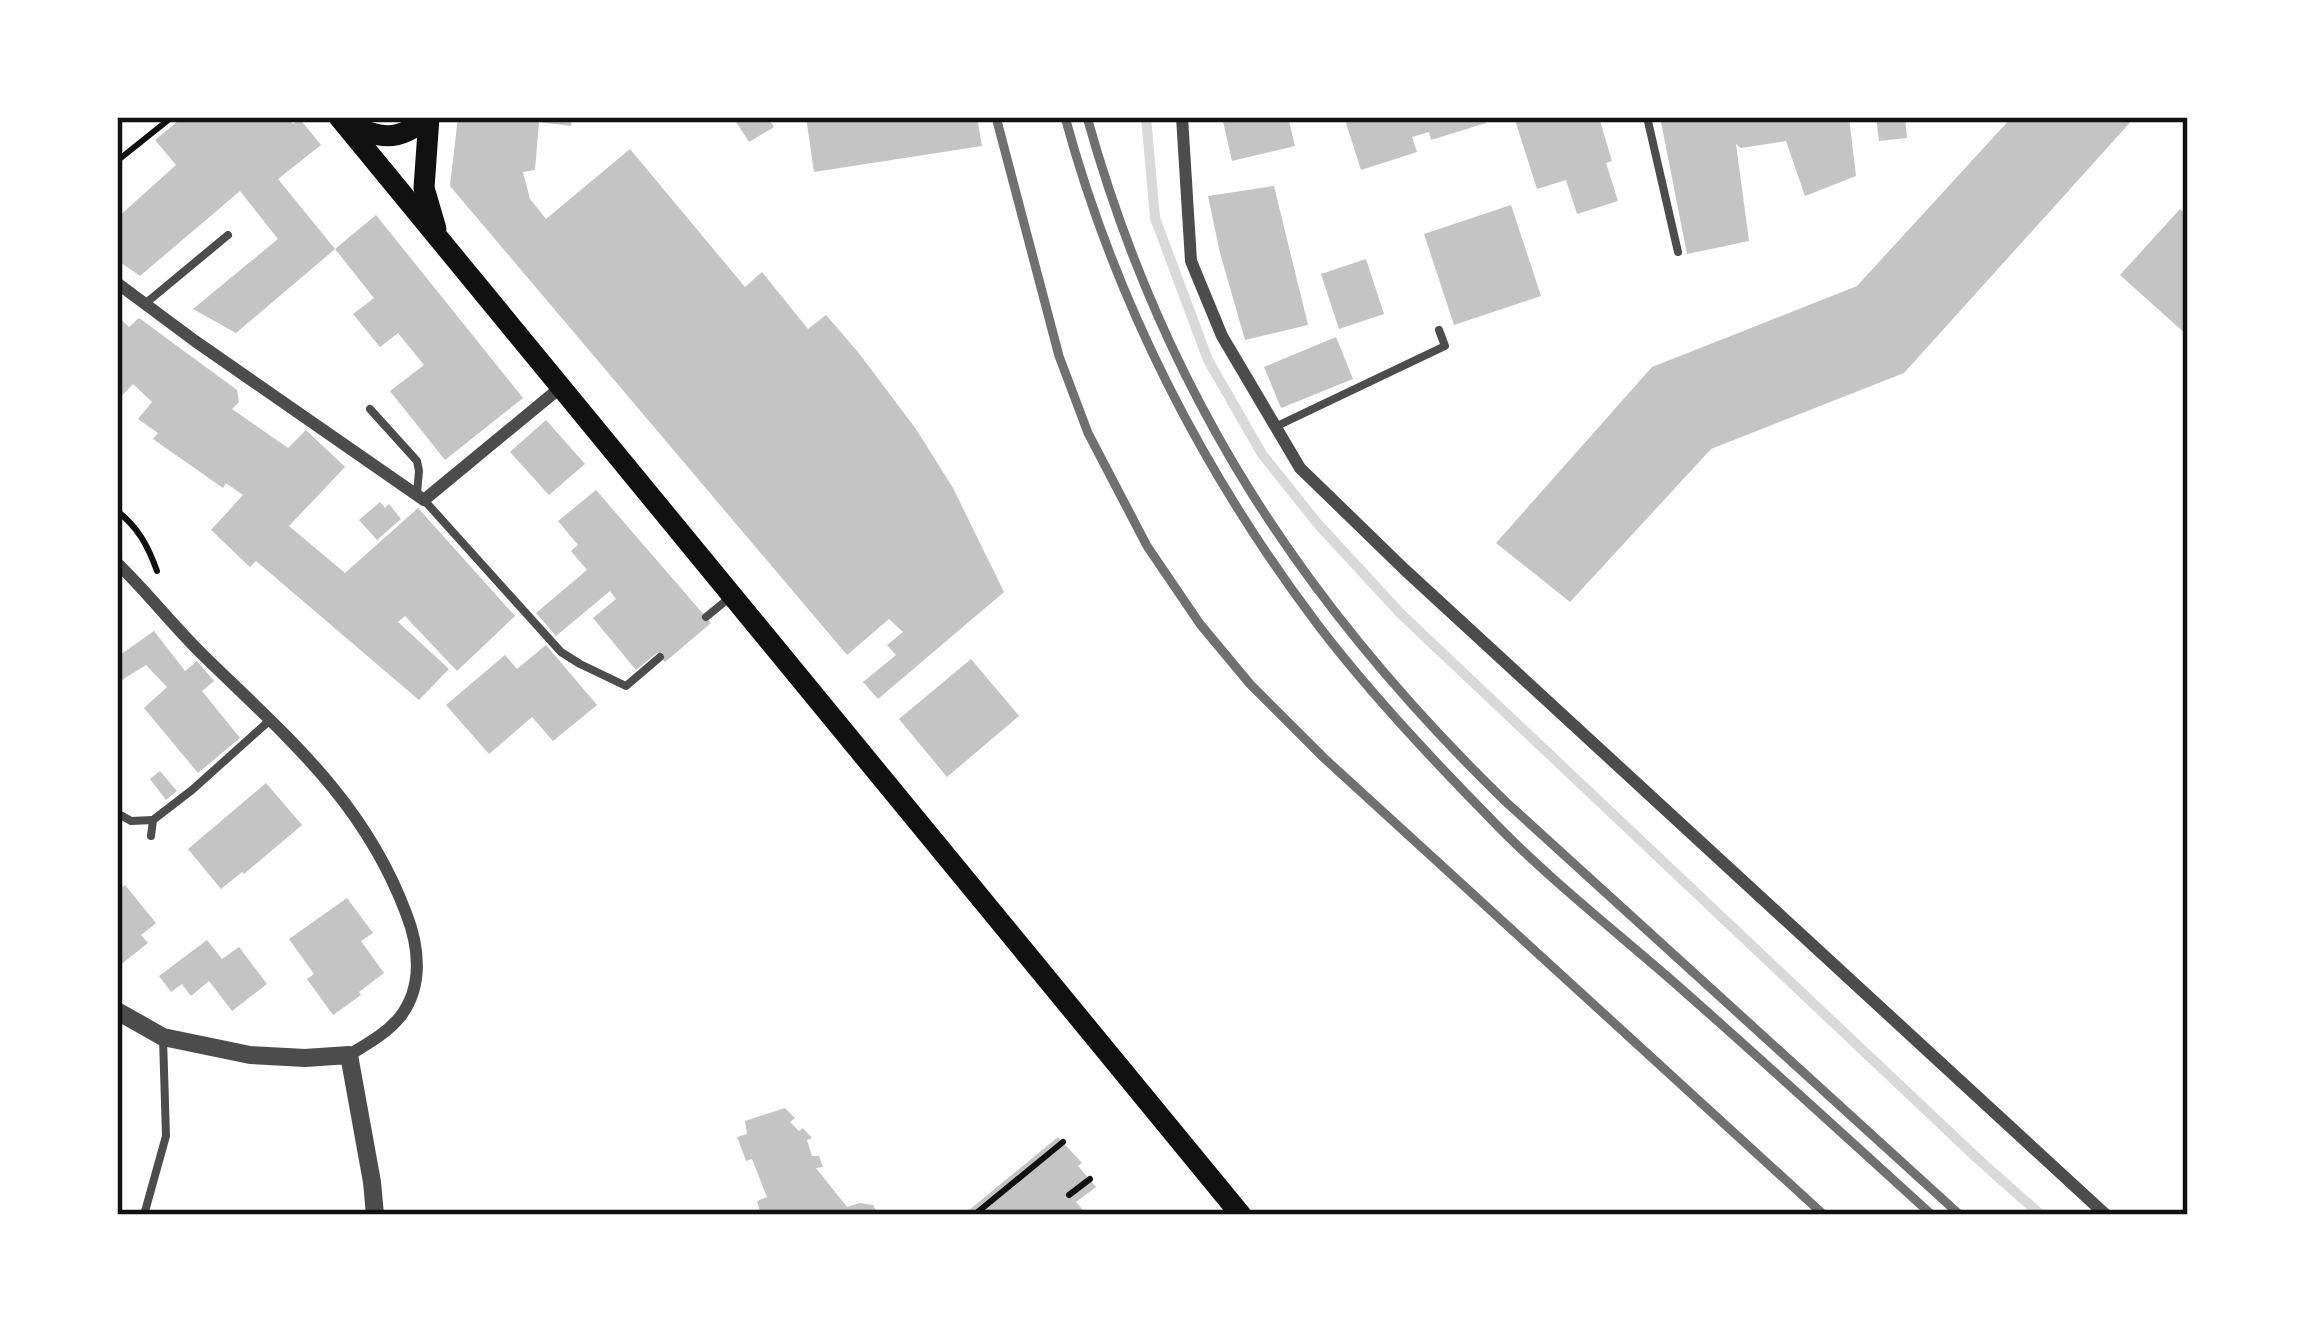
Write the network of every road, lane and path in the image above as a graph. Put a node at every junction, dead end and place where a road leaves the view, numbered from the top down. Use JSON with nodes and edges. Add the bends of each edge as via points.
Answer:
{"nodes":[{"id":1,"x":172,"y":117,"type":"edge"},
{"id":2,"x":428,"y":117,"type":"edge"},
{"id":3,"x":1182,"y":117,"type":"edge"},
{"id":4,"x":1647,"y":117,"type":"edge"},
{"id":5,"x":341,"y":120,"type":"edge"},
{"id":6,"x":117,"y":161,"type":"edge"},
{"id":7,"x":228,"y":236,"type":"dead end"},
{"id":8,"x":440,"y":241,"type":"junction"},
{"id":9,"x":1678,"y":252,"type":"dead end"},
{"id":10,"x":117,"y":283,"type":"edge"},
{"id":11,"x":145,"y":304,"type":"junction"},
{"id":12,"x":1439,"y":330,"type":"dead end"},
{"id":13,"x":561,"y":387,"type":"junction"},
{"id":14,"x":370,"y":409,"type":"dead end"},
{"id":15,"x":1276,"y":427,"type":"junction"},
{"id":16,"x":420,"y":497,"type":"junction"},
{"id":17,"x":117,"y":512,"type":"edge"},
{"id":18,"x":117,"y":563,"type":"edge"},
{"id":19,"x":158,"y":574,"type":"dead end"},
{"id":20,"x":731,"y":597,"type":"junction"},
{"id":21,"x":706,"y":617,"type":"dead end"},
{"id":22,"x":660,"y":657,"type":"dead end"},
{"id":23,"x":270,"y":720,"type":"junction"},
{"id":24,"x":117,"y":813,"type":"edge"},
{"id":25,"x":153,"y":820,"type":"junction"},
{"id":26,"x":151,"y":836,"type":"dead end"},
{"id":27,"x":117,"y":1011,"type":"edge"},
{"id":28,"x":164,"y":1037,"type":"junction"},
{"id":29,"x":349,"y":1055,"type":"junction"},
{"id":30,"x":1063,"y":1142,"type":"dead end"},
{"id":31,"x":1090,"y":1179,"type":"dead end"},
{"id":32,"x":1070,"y":1195,"type":"dead end"},
{"id":33,"x":144,"y":1215,"type":"edge"},
{"id":34,"x":375,"y":1215,"type":"edge"},
{"id":35,"x":974,"y":1215,"type":"edge"},
{"id":36,"x":1241,"y":1215,"type":"edge"},
{"id":37,"x":2106,"y":1215,"type":"edge"}],
"edges":[{"from":1,"to":6,"type":"path"},
{"from":2,"to":5,"type":"main road","via":[[396,136]]},
{"from":2,"to":8,"type":"main road","via":[[424,188]]},
{"from":3,"to":15,"type":"street","via":[[1191,261],[1222,336]]},
{"from":4,"to":9,"type":"lane"},
{"from":5,"to":8,"type":"main road"},
{"from":7,"to":11,"type":"lane"},
{"from":8,"to":13,"type":"main road"},
{"from":10,"to":11,"type":"street"},
{"from":11,"to":16,"type":"street"},
{"from":12,"to":15,"type":"lane","via":[[1445,346]]},
{"from":13,"to":16,"type":"street"},
{"from":13,"to":20,"type":"main road"},
{"from":14,"to":16,"type":"lane","via":[[417,461]]},
{"from":15,"to":37,"type":"street","via":[[1300,468],[1404,569]]},
{"from":16,"to":22,"type":"lane","via":[[560,652],[626,686]]},
{"from":17,"to":19,"type":"path","via":[[143,538]]},
{"from":18,"to":23,"type":"street"},
{"from":20,"to":21,"type":"lane"},
{"from":20,"to":36,"type":"main road"},
{"from":23,"to":25,"type":"lane"},
{"from":23,"to":29,"type":"street","via":[[367,831],[396,886],[418,956],[402,1015]]},
{"from":24,"to":25,"type":"lane"},
{"from":25,"to":26,"type":"lane"},
{"from":27,"to":28,"type":"street"},
{"from":28,"to":29,"type":"street","via":[[250,1054]]},
{"from":28,"to":33,"type":"lane","via":[[166,1136]]},
{"from":29,"to":34,"type":"street"},
{"from":30,"to":35,"type":"path"},
{"from":31,"to":32,"type":"path"}]}
